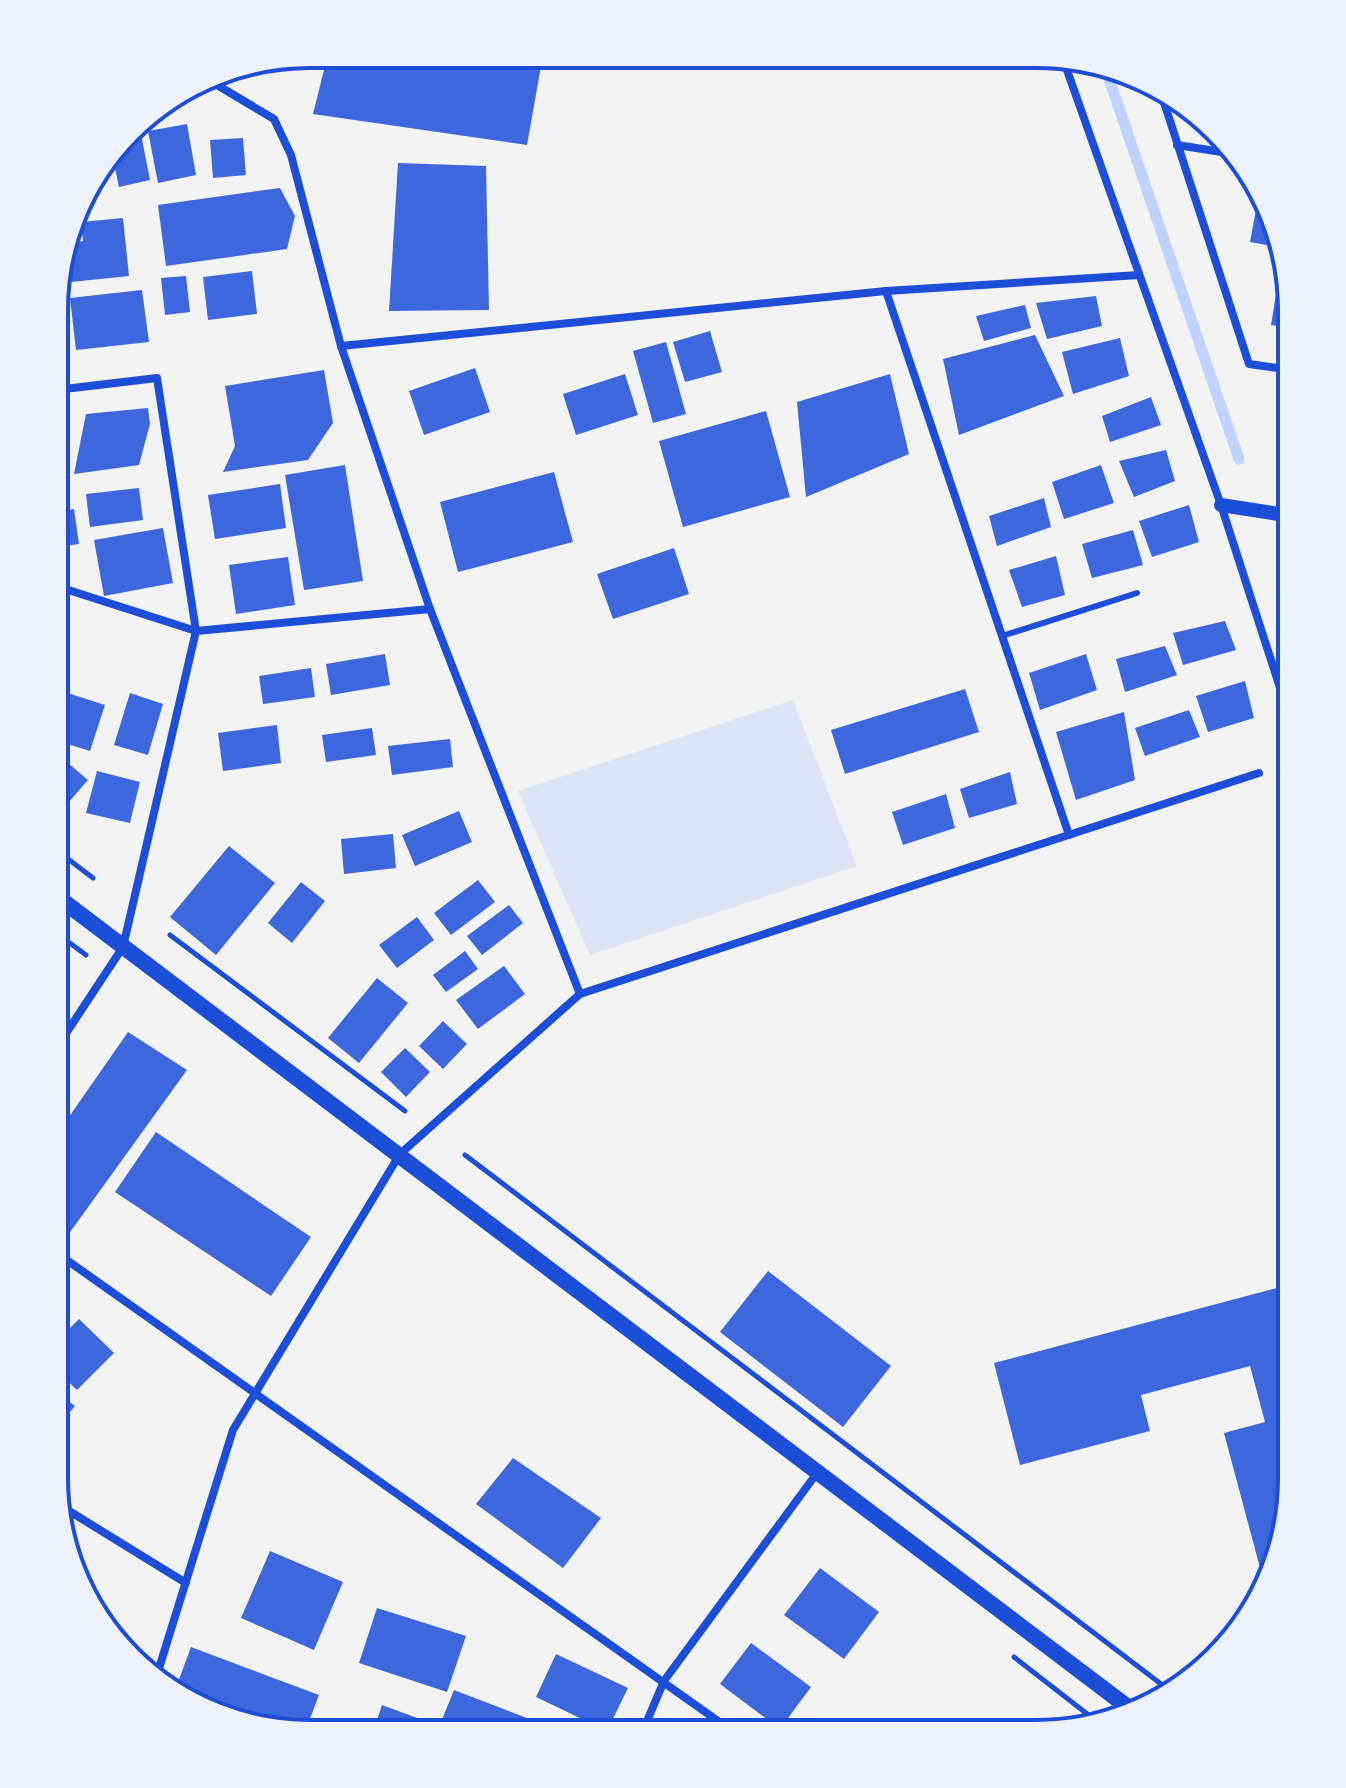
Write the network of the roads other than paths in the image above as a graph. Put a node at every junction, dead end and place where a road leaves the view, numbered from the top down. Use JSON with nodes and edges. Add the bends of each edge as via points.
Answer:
{"nodes":[{"id":1,"x":1067,"y":70,"type":"edge"},
{"id":2,"x":219,"y":86,"type":"edge"},
{"id":3,"x":1165,"y":106,"type":"edge"},
{"id":4,"x":1177,"y":145,"type":"junction"},
{"id":5,"x":1219,"y":152,"type":"edge"},
{"id":6,"x":1139,"y":275,"type":"junction"},
{"id":7,"x":886,"y":291,"type":"junction"},
{"id":8,"x":341,"y":346,"type":"junction"},
{"id":9,"x":1278,"y":368,"type":"edge"},
{"id":10,"x":68,"y":389,"type":"edge"},
{"id":11,"x":1221,"y":505,"type":"junction"},
{"id":12,"x":1278,"y":514,"type":"edge"},
{"id":13,"x":68,"y":590,"type":"edge"},
{"id":14,"x":1137,"y":593,"type":"dead end"},
{"id":15,"x":430,"y":609,"type":"junction"},
{"id":16,"x":196,"y":631,"type":"junction"},
{"id":17,"x":1002,"y":636,"type":"junction"},
{"id":18,"x":1278,"y":681,"type":"edge"},
{"id":19,"x":1259,"y":773,"type":"dead end"},
{"id":20,"x":1069,"y":835,"type":"junction"},
{"id":21,"x":68,"y":905,"type":"edge"},
{"id":22,"x":123,"y":947,"type":"junction"},
{"id":23,"x":580,"y":994,"type":"junction"},
{"id":24,"x":68,"y":1030,"type":"edge"},
{"id":25,"x":400,"y":1154,"type":"junction"},
{"id":26,"x":68,"y":1261,"type":"edge"},
{"id":27,"x":256,"y":1391,"type":"junction"},
{"id":28,"x":817,"y":1473,"type":"junction"},
{"id":29,"x":70,"y":1512,"type":"edge"},
{"id":30,"x":186,"y":1583,"type":"junction"},
{"id":31,"x":159,"y":1667,"type":"edge"},
{"id":32,"x":664,"y":1681,"type":"junction"},
{"id":33,"x":1123,"y":1703,"type":"edge"},
{"id":34,"x":648,"y":1720,"type":"edge"},
{"id":35,"x":717,"y":1720,"type":"edge"}],
"edges":[{"from":1,"to":6,"type":"street"},
{"from":2,"to":8,"type":"street","via":[[274,119],[291,155]]},
{"from":3,"to":4,"type":"street"},
{"from":4,"to":5,"type":"street"},
{"from":4,"to":9,"type":"street","via":[[1249,364]]},
{"from":6,"to":7,"type":"street"},
{"from":6,"to":11,"type":"street"},
{"from":7,"to":8,"type":"street"},
{"from":7,"to":17,"type":"street"},
{"from":8,"to":15,"type":"street"},
{"from":10,"to":16,"type":"street","via":[[157,378]]},
{"from":11,"to":12,"type":"street"},
{"from":11,"to":18,"type":"street"},
{"from":13,"to":16,"type":"street"},
{"from":14,"to":17,"type":"lane"},
{"from":15,"to":16,"type":"street"},
{"from":15,"to":23,"type":"street"},
{"from":16,"to":22,"type":"street"},
{"from":17,"to":20,"type":"street"},
{"from":19,"to":20,"type":"street"},
{"from":20,"to":23,"type":"street"},
{"from":21,"to":22,"type":"main road"},
{"from":22,"to":24,"type":"street"},
{"from":22,"to":25,"type":"main road"},
{"from":23,"to":25,"type":"street"},
{"from":25,"to":27,"type":"street"},
{"from":25,"to":28,"type":"main road"},
{"from":26,"to":27,"type":"street"},
{"from":27,"to":30,"type":"street","via":[[233,1430]]},
{"from":27,"to":32,"type":"street"},
{"from":28,"to":32,"type":"street"},
{"from":28,"to":33,"type":"main road"},
{"from":29,"to":30,"type":"street"},
{"from":30,"to":31,"type":"street"},
{"from":32,"to":34,"type":"street"},
{"from":32,"to":35,"type":"street"}]}
